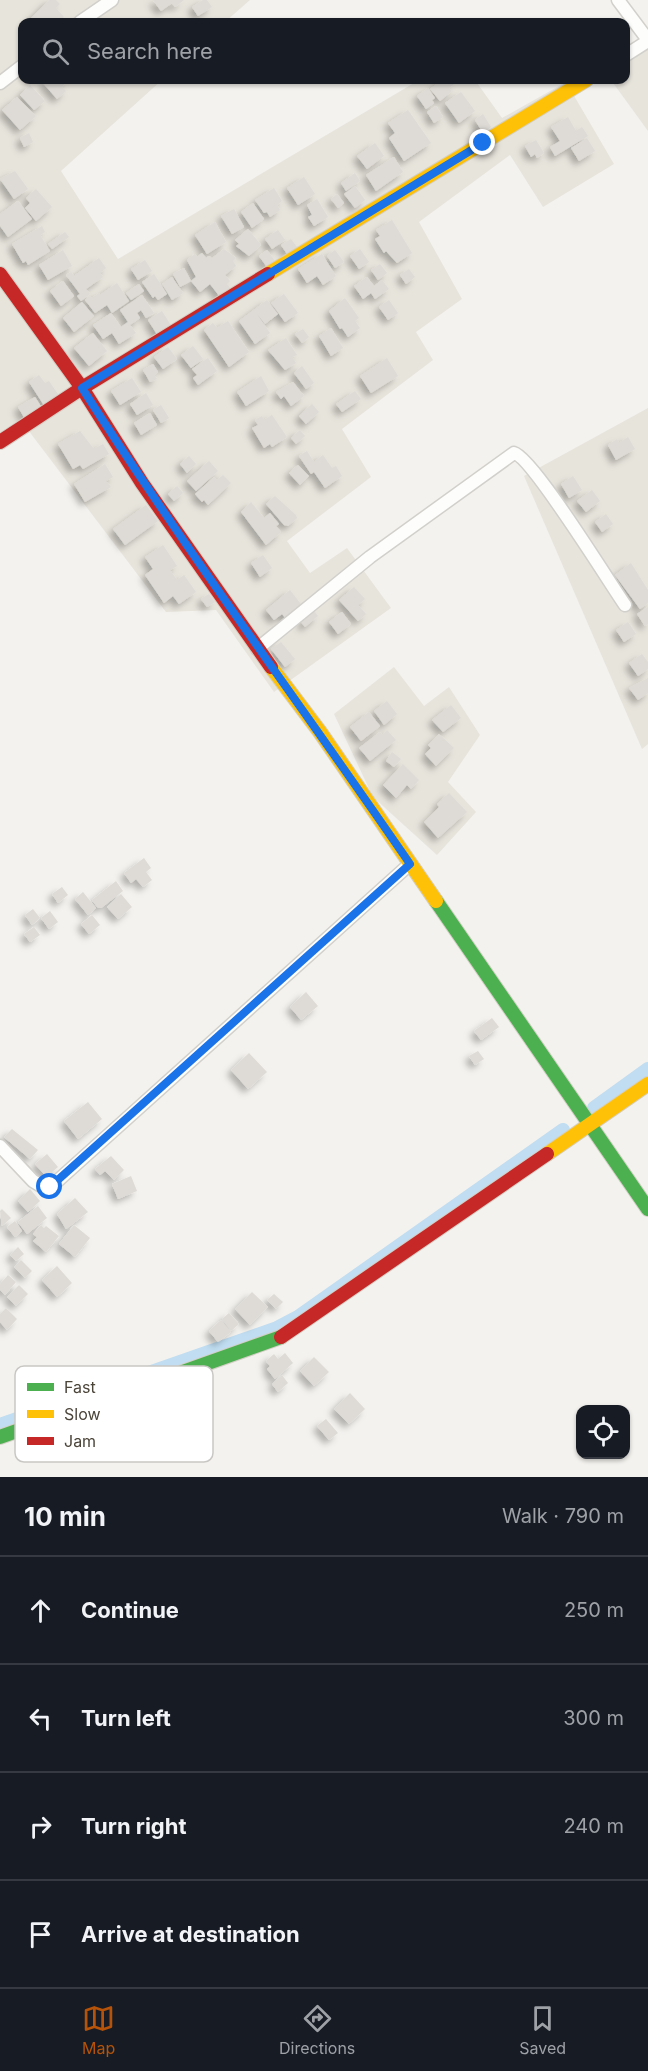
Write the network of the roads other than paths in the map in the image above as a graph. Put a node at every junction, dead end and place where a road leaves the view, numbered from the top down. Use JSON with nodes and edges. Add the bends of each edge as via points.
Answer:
{"nodes":[{"id":1,"x":112,"y":0,"type":"edge"},
{"id":2,"x":618,"y":0,"type":"edge"},
{"id":3,"x":86,"y":18,"type":"edge"},
{"id":4,"x":648,"y":40,"type":"edge"},
{"id":5,"x":630,"y":52,"type":"edge"},
{"id":6,"x":18,"y":69,"type":"edge"},
{"id":7,"x":0,"y":83,"type":"edge"},
{"id":8,"x":579,"y":84,"type":"edge"},
{"id":9,"x":0,"y":274,"type":"edge"},
{"id":10,"x":82,"y":388,"type":"junction"},
{"id":11,"x":0,"y":442,"type":"edge"},
{"id":12,"x":625,"y":605,"type":"dead end"},
{"id":13,"x":257,"y":649,"type":"junction"},
{"id":14,"x":410,"y":864,"type":"junction"},
{"id":15,"x":648,"y":1084,"type":"edge"},
{"id":16,"x":590,"y":1125,"type":"junction"},
{"id":17,"x":0,"y":1146,"type":"edge"},
{"id":18,"x":648,"y":1209,"type":"edge"},
{"id":19,"x":199,"y":1366,"type":"edge"},
{"id":20,"x":15,"y":1432,"type":"edge"},
{"id":21,"x":0,"y":1437,"type":"edge"}],
"edges":[{"from":1,"to":3,"type":"street"},
{"from":2,"to":4,"type":"street"},
{"from":4,"to":5,"type":"street"},
{"from":6,"to":7,"type":"street"},
{"from":8,"to":10,"type":"street"},
{"from":9,"to":10,"type":"street"},
{"from":10,"to":11,"type":"street"},
{"from":10,"to":13,"type":"street","via":[[142,483]]},
{"from":12,"to":13,"type":"street","via":[[546,487],[525,459],[514,453],[370,557]]},
{"from":13,"to":14,"type":"street","via":[[320,732]]},
{"from":14,"to":16,"type":"street"},
{"from":14,"to":17,"type":"street","via":[[54,1184],[43,1187],[33,1181]]},
{"from":15,"to":16,"type":"street"},
{"from":16,"to":18,"type":"street"},
{"from":16,"to":19,"type":"street","via":[[286,1335]]},
{"from":20,"to":21,"type":"street"}]}
